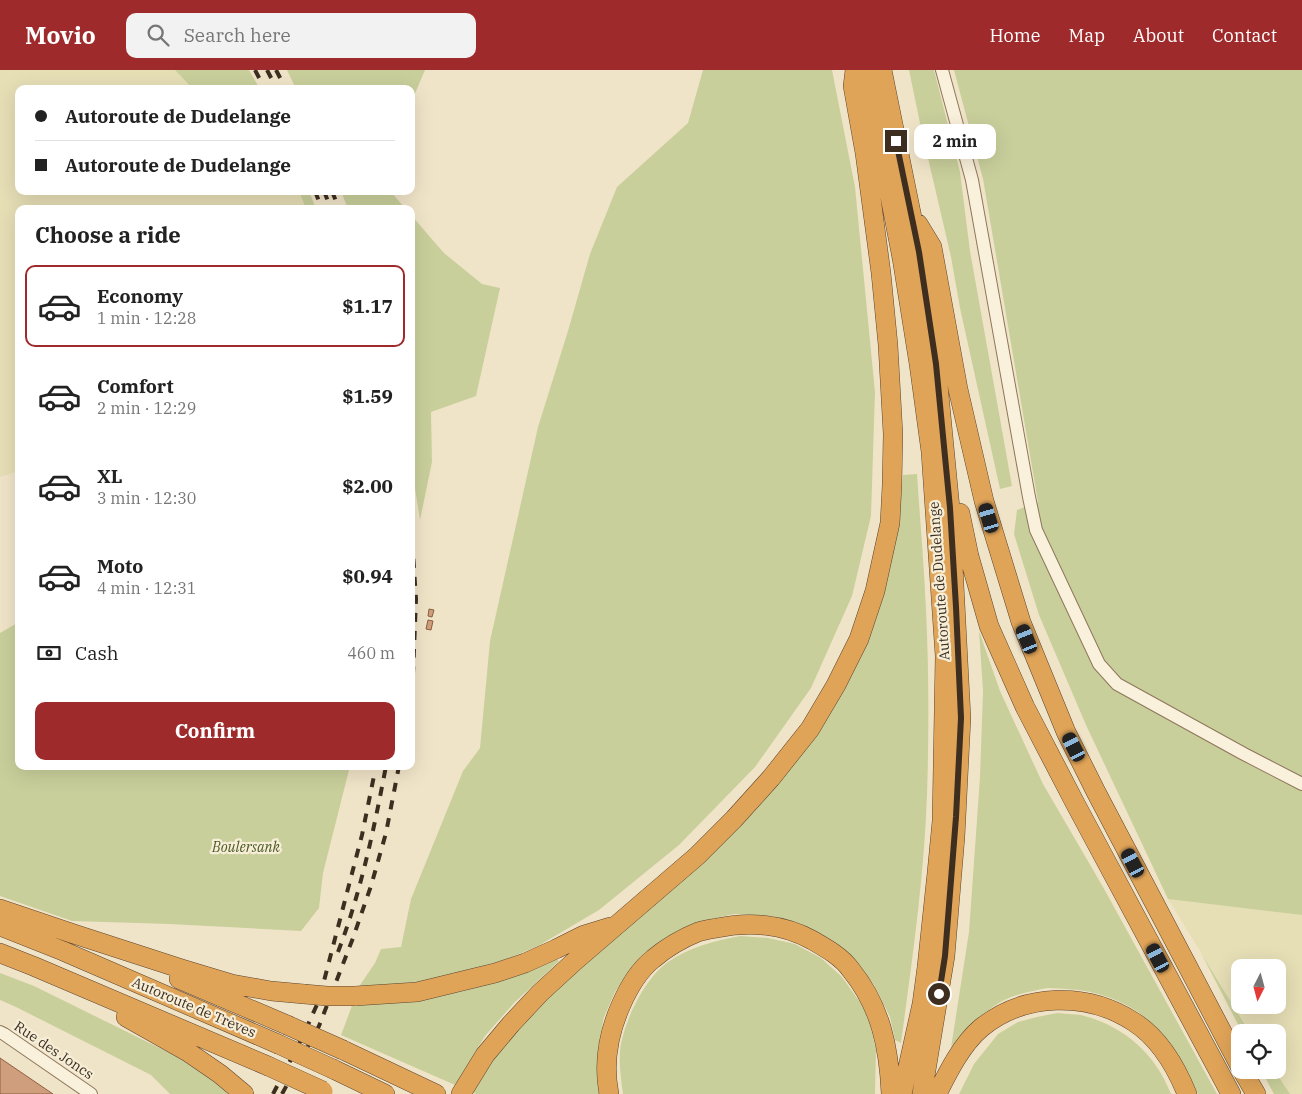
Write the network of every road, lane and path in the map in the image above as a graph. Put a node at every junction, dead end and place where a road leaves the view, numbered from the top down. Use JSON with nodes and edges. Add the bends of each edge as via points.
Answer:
{"nodes":[{"id":1,"x":855,"y":70,"type":"edge"},
{"id":2,"x":864,"y":70,"type":"edge"},
{"id":3,"x":882,"y":70,"type":"edge"},
{"id":4,"x":942,"y":70,"type":"edge"},
{"id":5,"x":911,"y":212,"type":"junction"},
{"id":6,"x":936,"y":364,"type":"junction"},
{"id":7,"x":1302,"y":784,"type":"edge"},
{"id":8,"x":0,"y":909,"type":"edge"},
{"id":9,"x":0,"y":926,"type":"edge"},
{"id":10,"x":616,"y":926,"type":"junction"},
{"id":11,"x":74,"y":934,"type":"junction"},
{"id":12,"x":0,"y":953,"type":"edge"},
{"id":13,"x":33,"y":966,"type":"junction"},
{"id":14,"x":0,"y":1032,"type":"edge"},
{"id":15,"x":1231,"y":1049,"type":"edge"},
{"id":16,"x":1247,"y":1079,"type":"edge"},
{"id":17,"x":428,"y":1091,"type":"edge"},
{"id":18,"x":327,"y":1092,"type":"edge"},
{"id":19,"x":92,"y":1094,"type":"edge"},
{"id":20,"x":244,"y":1094,"type":"edge"},
{"id":21,"x":385,"y":1094,"type":"edge"},
{"id":22,"x":461,"y":1094,"type":"edge"},
{"id":23,"x":609,"y":1094,"type":"edge"},
{"id":24,"x":891,"y":1094,"type":"edge"},
{"id":25,"x":902,"y":1094,"type":"edge"},
{"id":26,"x":922,"y":1094,"type":"edge"},
{"id":27,"x":937,"y":1094,"type":"edge"},
{"id":28,"x":1187,"y":1094,"type":"edge"},
{"id":29,"x":1231,"y":1094,"type":"edge"},
{"id":30,"x":1256,"y":1094,"type":"edge"}],
"edges":[{"from":1,"to":10,"type":"highway","via":[[853,86],[881,273],[893,434],[890,523],[875,591],[859,639],[810,730],[734,819],[697,856]]},
{"from":2,"to":25,"type":"highway","name":"Autoroute de Dudelange","via":[[902,258],[931,452],[944,656],[942,821],[928,967]]},
{"from":3,"to":5,"type":"highway","name":"Autoroute de Dudelange"},
{"from":4,"to":7,"type":"street","via":[[972,180],[1036,530],[1099,664],[1117,684]]},
{"from":5,"to":6,"type":"highway","name":"Autoroute de Dudelange"},
{"from":5,"to":15,"type":"highway","via":[[932,248],[958,389],[982,491],[1021,622],[1070,741]]},
{"from":6,"to":26,"type":"highway","name":"Autoroute de Dudelange","via":[[950,508],[961,718],[945,956]]},
{"from":6,"to":29,"type":"highway","via":[[959,508],[989,626],[1025,708]]},
{"from":8,"to":11,"type":"highway"},
{"from":9,"to":21,"type":"highway","name":"Autoroute de Trèves","bridge":true,"via":[[278,1044]]},
{"from":10,"to":11,"type":"highway","bridge":true,"via":[[584,935],[525,963],[495,973],[417,992],[355,996],[271,991],[232,984]]},
{"from":10,"to":22,"type":"highway","via":[[511,1024],[485,1055]]},
{"from":11,"to":17,"type":"highway","bridge":true,"via":[[287,1024]]},
{"from":12,"to":13,"type":"highway","name":"Autoroute de Trèves"},
{"from":13,"to":18,"type":"highway","name":"Autoroute de Trèves","bridge":true},
{"from":13,"to":20,"type":"highway","via":[[188,1052]]},
{"from":14,"to":19,"type":"street","name":"Rue des Joncs"},
{"from":16,"to":30,"type":"highway"},
{"from":23,"to":24,"type":"highway","via":[[608,1042],[614,1020],[636,978],[652,960],[673,945],[699,931],[734,924],[770,925],[802,935],[829,949],[851,969],[878,1015],[889,1063]]},
{"from":27,"to":28,"type":"highway","via":[[959,1054],[981,1028],[1026,1004],[1069,1000],[1097,1004],[1135,1022],[1171,1061]]}]}
